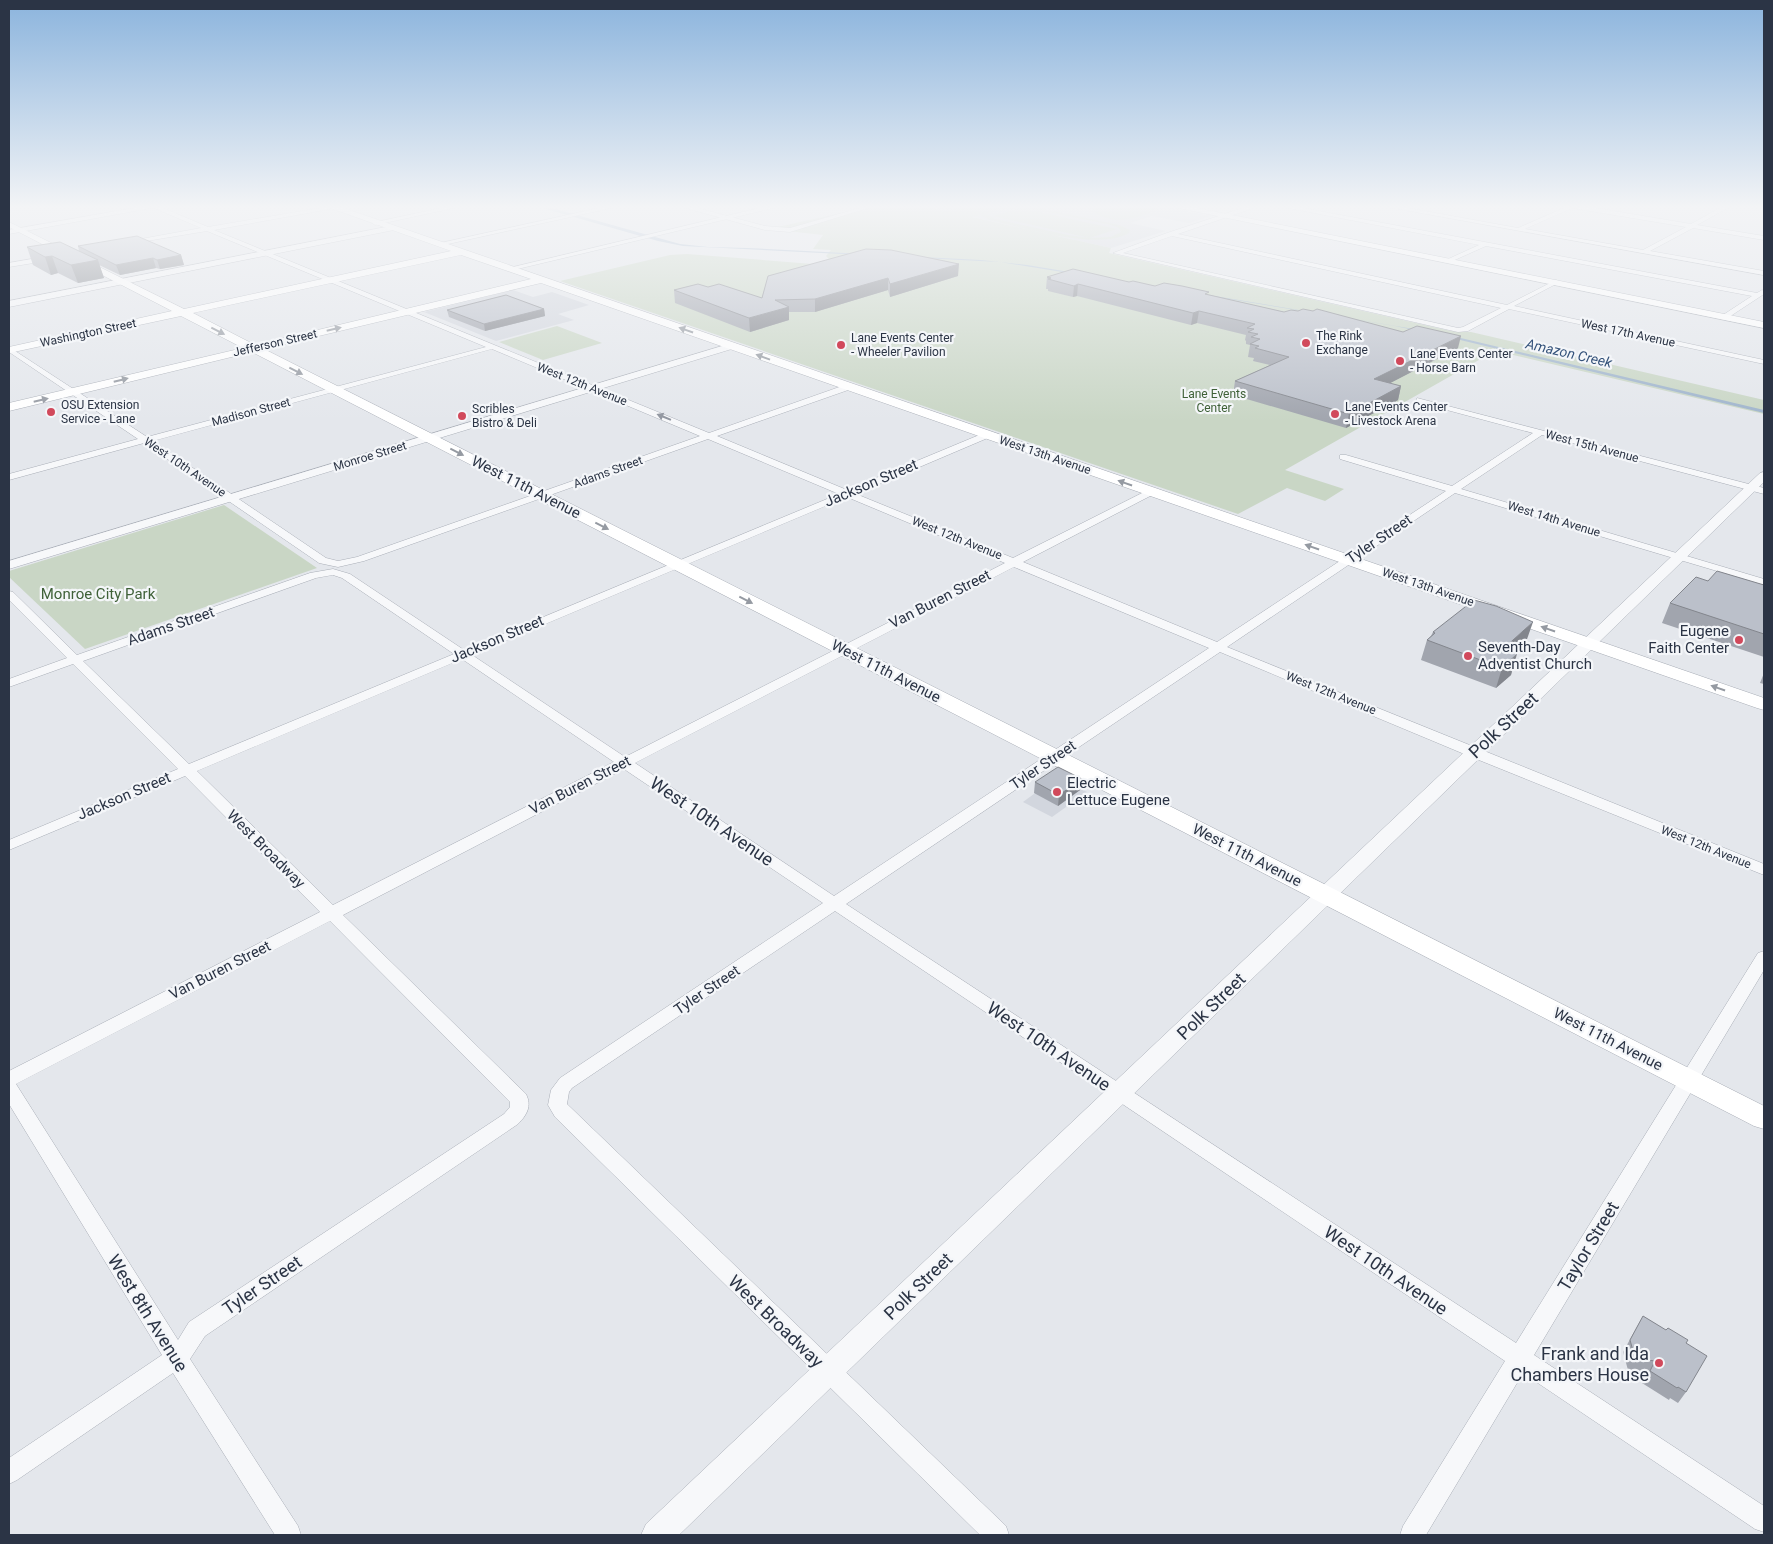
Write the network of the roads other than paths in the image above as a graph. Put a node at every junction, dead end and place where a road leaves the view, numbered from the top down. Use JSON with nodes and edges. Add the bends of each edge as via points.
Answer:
{"nodes":[{"id":1,"x":112,"y":277,"type":"edge"},
{"id":2,"x":147,"y":277,"type":"edge"},
{"id":3,"x":324,"y":277,"type":"edge"},
{"id":4,"x":345,"y":277,"type":"edge"},
{"id":5,"x":533,"y":277,"type":"edge"},
{"id":6,"x":1226,"y":277,"type":"edge"},
{"id":7,"x":1369,"y":277,"type":"edge"},
{"id":8,"x":1531,"y":277,"type":"edge"},
{"id":9,"x":1675,"y":277,"type":"edge"},
{"id":10,"x":331,"y":280,"type":"junction"},
{"id":11,"x":541,"y":280,"type":"junction"},
{"id":12,"x":122,"y":282,"type":"junction"},
{"id":13,"x":1556,"y":282,"type":"junction"},
{"id":14,"x":1761,"y":292,"type":"edge"},
{"id":15,"x":9,"y":304,"type":"edge"},
{"id":16,"x":1508,"y":307,"type":"junction"},
{"id":17,"x":183,"y":312,"type":"junction"},
{"id":18,"x":408,"y":312,"type":"junction"},
{"id":19,"x":1726,"y":317,"type":"junction"},
{"id":20,"x":1764,"y":324,"type":"edge"},
{"id":21,"x":732,"y":346,"type":"junction"},
{"id":22,"x":493,"y":347,"type":"junction"},
{"id":23,"x":253,"y":348,"type":"junction"},
{"id":24,"x":9,"y":350,"type":"edge"},
{"id":25,"x":1764,"y":362,"type":"edge"},
{"id":26,"x":848,"y":387,"type":"junction"},
{"id":27,"x":593,"y":388,"type":"junction"},
{"id":28,"x":334,"y":390,"type":"junction"},
{"id":29,"x":73,"y":392,"type":"junction"},
{"id":30,"x":1420,"y":400,"type":"dead end"},
{"id":31,"x":9,"y":407,"type":"edge"},
{"id":32,"x":1540,"y":432,"type":"junction"},
{"id":33,"x":987,"y":435,"type":"junction"},
{"id":34,"x":710,"y":436,"type":"junction"},
{"id":35,"x":429,"y":438,"type":"junction"},
{"id":36,"x":145,"y":440,"type":"junction"},
{"id":37,"x":1343,"y":457,"type":"dead end"},
{"id":38,"x":9,"y":476,"type":"edge"},
{"id":39,"x":1764,"y":476,"type":"edge"},
{"id":40,"x":1758,"y":489,"type":"edge"},
{"id":41,"x":1453,"y":490,"type":"junction"},
{"id":42,"x":1151,"y":492,"type":"junction"},
{"id":43,"x":848,"y":493,"type":"junction"},
{"id":44,"x":542,"y":496,"type":"junction"},
{"id":45,"x":232,"y":498,"type":"junction"},
{"id":46,"x":1680,"y":557,"type":"junction"},
{"id":47,"x":1348,"y":560,"type":"junction"},
{"id":48,"x":1014,"y":561,"type":"junction"},
{"id":49,"x":677,"y":564,"type":"junction"},
{"id":50,"x":9,"y":566,"type":"edge"},
{"id":51,"x":336,"y":568,"type":"junction"},
{"id":52,"x":1764,"y":582,"type":"edge"},
{"id":53,"x":9,"y":594,"type":"edge"},
{"id":54,"x":1590,"y":643,"type":"junction"},
{"id":55,"x":1220,"y":647,"type":"junction"},
{"id":56,"x":844,"y":649,"type":"junction"},
{"id":57,"x":463,"y":653,"type":"junction"},
{"id":58,"x":74,"y":659,"type":"junction"},
{"id":59,"x":9,"y":682,"type":"edge"},
{"id":60,"x":1764,"y":704,"type":"edge"},
{"id":61,"x":1474,"y":753,"type":"junction"},
{"id":62,"x":1054,"y":757,"type":"junction"},
{"id":63,"x":625,"y":762,"type":"junction"},
{"id":64,"x":186,"y":770,"type":"junction"},
{"id":65,"x":9,"y":844,"type":"edge"},
{"id":66,"x":1764,"y":870,"type":"edge"},
{"id":67,"x":1326,"y":895,"type":"junction"},
{"id":68,"x":836,"y":904,"type":"junction"},
{"id":69,"x":331,"y":913,"type":"junction"},
{"id":70,"x":1764,"y":957,"type":"edge"},
{"id":71,"x":9,"y":1078,"type":"edge"},
{"id":72,"x":1689,"y":1080,"type":"junction"},
{"id":73,"x":9,"y":1089,"type":"edge"},
{"id":74,"x":1120,"y":1093,"type":"junction"},
{"id":75,"x":521,"y":1104,"type":"joint"},
{"id":76,"x":557,"y":1105,"type":"joint"},
{"id":77,"x":1764,"y":1118,"type":"edge"},
{"id":78,"x":176,"y":1358,"type":"junction"},
{"id":79,"x":1520,"y":1358,"type":"junction"},
{"id":80,"x":828,"y":1371,"type":"junction"},
{"id":81,"x":9,"y":1472,"type":"edge"},
{"id":82,"x":1764,"y":1520,"type":"edge"},
{"id":83,"x":289,"y":1535,"type":"edge"},
{"id":84,"x":657,"y":1535,"type":"edge"},
{"id":85,"x":996,"y":1535,"type":"edge"},
{"id":86,"x":1412,"y":1535,"type":"edge"}],
"edges":[{"from":1,"to":12,"type":"main road","name":"West 11th Avenue"},
{"from":2,"to":12,"type":"street"},
{"from":3,"to":10,"type":"street","name":"West 12th Avenue"},
{"from":4,"to":10,"type":"main road","name":"Washington Street"},
{"from":5,"to":11,"type":"main road","name":"West 13th Avenue"},
{"from":6,"to":16,"type":"street","via":[[1458,330]]},
{"from":7,"to":16,"type":"street","name":"West 17th Avenue"},
{"from":8,"to":13,"type":"main road"},
{"from":9,"to":14,"type":"street"},
{"from":10,"to":17,"type":"main road","name":"Washington Street"},
{"from":10,"to":18,"type":"street","name":"West 12th Avenue"},
{"from":11,"to":18,"type":"main road","name":"Jefferson Street"},
{"from":21,"to":11,"type":"main road","name":"West 13th Avenue","one_way":true},
{"from":12,"to":15,"type":"street"},
{"from":12,"to":17,"type":"main road","name":"West 11th Avenue"},
{"from":13,"to":16,"type":"street"},
{"from":13,"to":19,"type":"main road"},
{"from":14,"to":19,"type":"street"},
{"from":16,"to":25,"type":"street","name":"West 17th Avenue"},
{"from":17,"to":23,"type":"main road","name":"West 11th Avenue","one_way":true},
{"from":17,"to":24,"type":"main road","name":"Washington Street"},
{"from":18,"to":22,"type":"street","name":"West 12th Avenue"},
{"from":23,"to":18,"type":"main road","name":"Jefferson Street","one_way":true},
{"from":19,"to":20,"type":"main road"},
{"from":26,"to":21,"type":"main road","name":"West 13th Avenue","one_way":true},
{"from":21,"to":27,"type":"street","name":"Monroe Street"},
{"from":22,"to":27,"type":"street","name":"West 12th Avenue"},
{"from":22,"to":28,"type":"street","name":"Madison Street"},
{"from":23,"to":28,"type":"main road","name":"West 11th Avenue","one_way":true},
{"from":29,"to":23,"type":"main road","name":"Jefferson Street","one_way":true},
{"from":24,"to":29,"type":"street","name":"West 10th Avenue"},
{"from":26,"to":33,"type":"main road","name":"West 13th Avenue"},
{"from":26,"to":34,"type":"street","name":"Adams Street"},
{"from":34,"to":27,"type":"street","name":"West 12th Avenue","one_way":true},
{"from":27,"to":35,"type":"street","name":"Monroe Street"},
{"from":28,"to":35,"type":"main road","name":"West 11th Avenue"},
{"from":28,"to":36,"type":"street","name":"Madison Street"},
{"from":31,"to":29,"type":"main road","name":"Jefferson Street","one_way":true},
{"from":29,"to":36,"type":"street","name":"West 10th Avenue"},
{"from":30,"to":32,"type":"street","name":"West 15th Avenue"},
{"from":32,"to":40,"type":"street","name":"West 15th Avenue"},
{"from":32,"to":41,"type":"street","name":"Tyler Street"},
{"from":42,"to":33,"type":"main road","name":"West 13th Avenue","one_way":true},
{"from":33,"to":43,"type":"street","name":"Jackson Street"},
{"from":34,"to":43,"type":"street","name":"West 12th Avenue"},
{"from":34,"to":44,"type":"street","name":"Adams Street"},
{"from":35,"to":44,"type":"main road","name":"West 11th Avenue","one_way":true},
{"from":35,"to":45,"type":"street","name":"Monroe Street"},
{"from":36,"to":38,"type":"street","name":"Madison Street"},
{"from":36,"to":45,"type":"street","name":"West 10th Avenue"},
{"from":37,"to":41,"type":"street","name":"West 14th Avenue"},
{"from":39,"to":40,"type":"street","name":"Polk Street"},
{"from":40,"to":46,"type":"street","name":"Polk Street"},
{"from":41,"to":46,"type":"street","name":"West 14th Avenue"},
{"from":41,"to":47,"type":"street","name":"Tyler Street"},
{"from":47,"to":42,"type":"main road","name":"West 13th Avenue","one_way":true},
{"from":42,"to":48,"type":"street","name":"Van Buren Street"},
{"from":43,"to":48,"type":"street","name":"West 12th Avenue"},
{"from":43,"to":49,"type":"street","name":"Jackson Street"},
{"from":44,"to":49,"type":"main road","name":"West 11th Avenue","one_way":true},
{"from":44,"to":51,"type":"street","name":"Adams Street"},
{"from":45,"to":50,"type":"street","name":"Monroe Street"},
{"from":45,"to":51,"type":"street","name":"West 10th Avenue"},
{"from":46,"to":52,"type":"street","name":"West 14th Avenue"},
{"from":46,"to":54,"type":"street","name":"Polk Street"},
{"from":54,"to":47,"type":"main road","name":"West 13th Avenue","one_way":true},
{"from":47,"to":55,"type":"street","name":"Tyler Street"},
{"from":48,"to":55,"type":"street","name":"West 12th Avenue"},
{"from":48,"to":56,"type":"street","name":"Van Buren Street"},
{"from":49,"to":56,"type":"main road","name":"West 11th Avenue","one_way":true},
{"from":49,"to":57,"type":"street","name":"Jackson Street"},
{"from":51,"to":57,"type":"street","name":"West 10th Avenue"},
{"from":51,"to":58,"type":"street","name":"Adams Street"},
{"from":53,"to":58,"type":"street","name":"West Broadway"},
{"from":60,"to":54,"type":"main road","name":"West 13th Avenue","one_way":true},
{"from":54,"to":61,"type":"street","name":"Polk Street"},
{"from":55,"to":61,"type":"street","name":"West 12th Avenue"},
{"from":55,"to":62,"type":"street","name":"Tyler Street"},
{"from":56,"to":62,"type":"main road","name":"West 11th Avenue"},
{"from":56,"to":63,"type":"street","name":"Van Buren Street"},
{"from":57,"to":63,"type":"street","name":"West 10th Avenue"},
{"from":57,"to":64,"type":"street","name":"Jackson Street"},
{"from":58,"to":59,"type":"street","name":"Adams Street"},
{"from":58,"to":64,"type":"street","name":"West Broadway"},
{"from":61,"to":66,"type":"street","name":"West 12th Avenue"},
{"from":61,"to":67,"type":"street","name":"Polk Street"},
{"from":62,"to":67,"type":"main road","name":"West 11th Avenue"},
{"from":62,"to":68,"type":"street","name":"Tyler Street"},
{"from":63,"to":68,"type":"street","name":"West 10th Avenue"},
{"from":63,"to":69,"type":"street","name":"Van Buren Street"},
{"from":64,"to":65,"type":"street","name":"Jackson Street"},
{"from":64,"to":69,"type":"street","name":"West Broadway"},
{"from":67,"to":72,"type":"main road","name":"West 11th Avenue"},
{"from":67,"to":74,"type":"street","name":"Polk Street"},
{"from":68,"to":74,"type":"street","name":"West 10th Avenue"},
{"from":68,"to":76,"type":"street","name":"Tyler Street","via":[[566,1083],[560,1090]]},
{"from":69,"to":71,"type":"street","name":"Van Buren Street"},
{"from":69,"to":75,"type":"street","name":"West Broadway","via":[[520,1099]]},
{"from":70,"to":72,"type":"street","name":"Taylor Street"},
{"from":72,"to":77,"type":"main road","name":"West 11th Avenue"},
{"from":72,"to":79,"type":"street","name":"Taylor Street"},
{"from":73,"to":78,"type":"street","name":"West 8th Avenue"},
{"from":74,"to":79,"type":"street","name":"West 10th Avenue"},
{"from":74,"to":80,"type":"street","name":"Polk Street"},
{"from":75,"to":78,"type":"street","name":"Tyler Street","via":[[511,1119],[197,1329]]},
{"from":76,"to":80,"type":"street","name":"West Broadway"},
{"from":78,"to":81,"type":"street","name":"Tyler Street"},
{"from":78,"to":83,"type":"street","name":"West 8th Avenue"},
{"from":79,"to":82,"type":"street","name":"West 10th Avenue"},
{"from":79,"to":86,"type":"street","name":"Taylor Street"},
{"from":80,"to":84,"type":"street","name":"Polk Street"},
{"from":80,"to":85,"type":"street","name":"West Broadway"}]}
